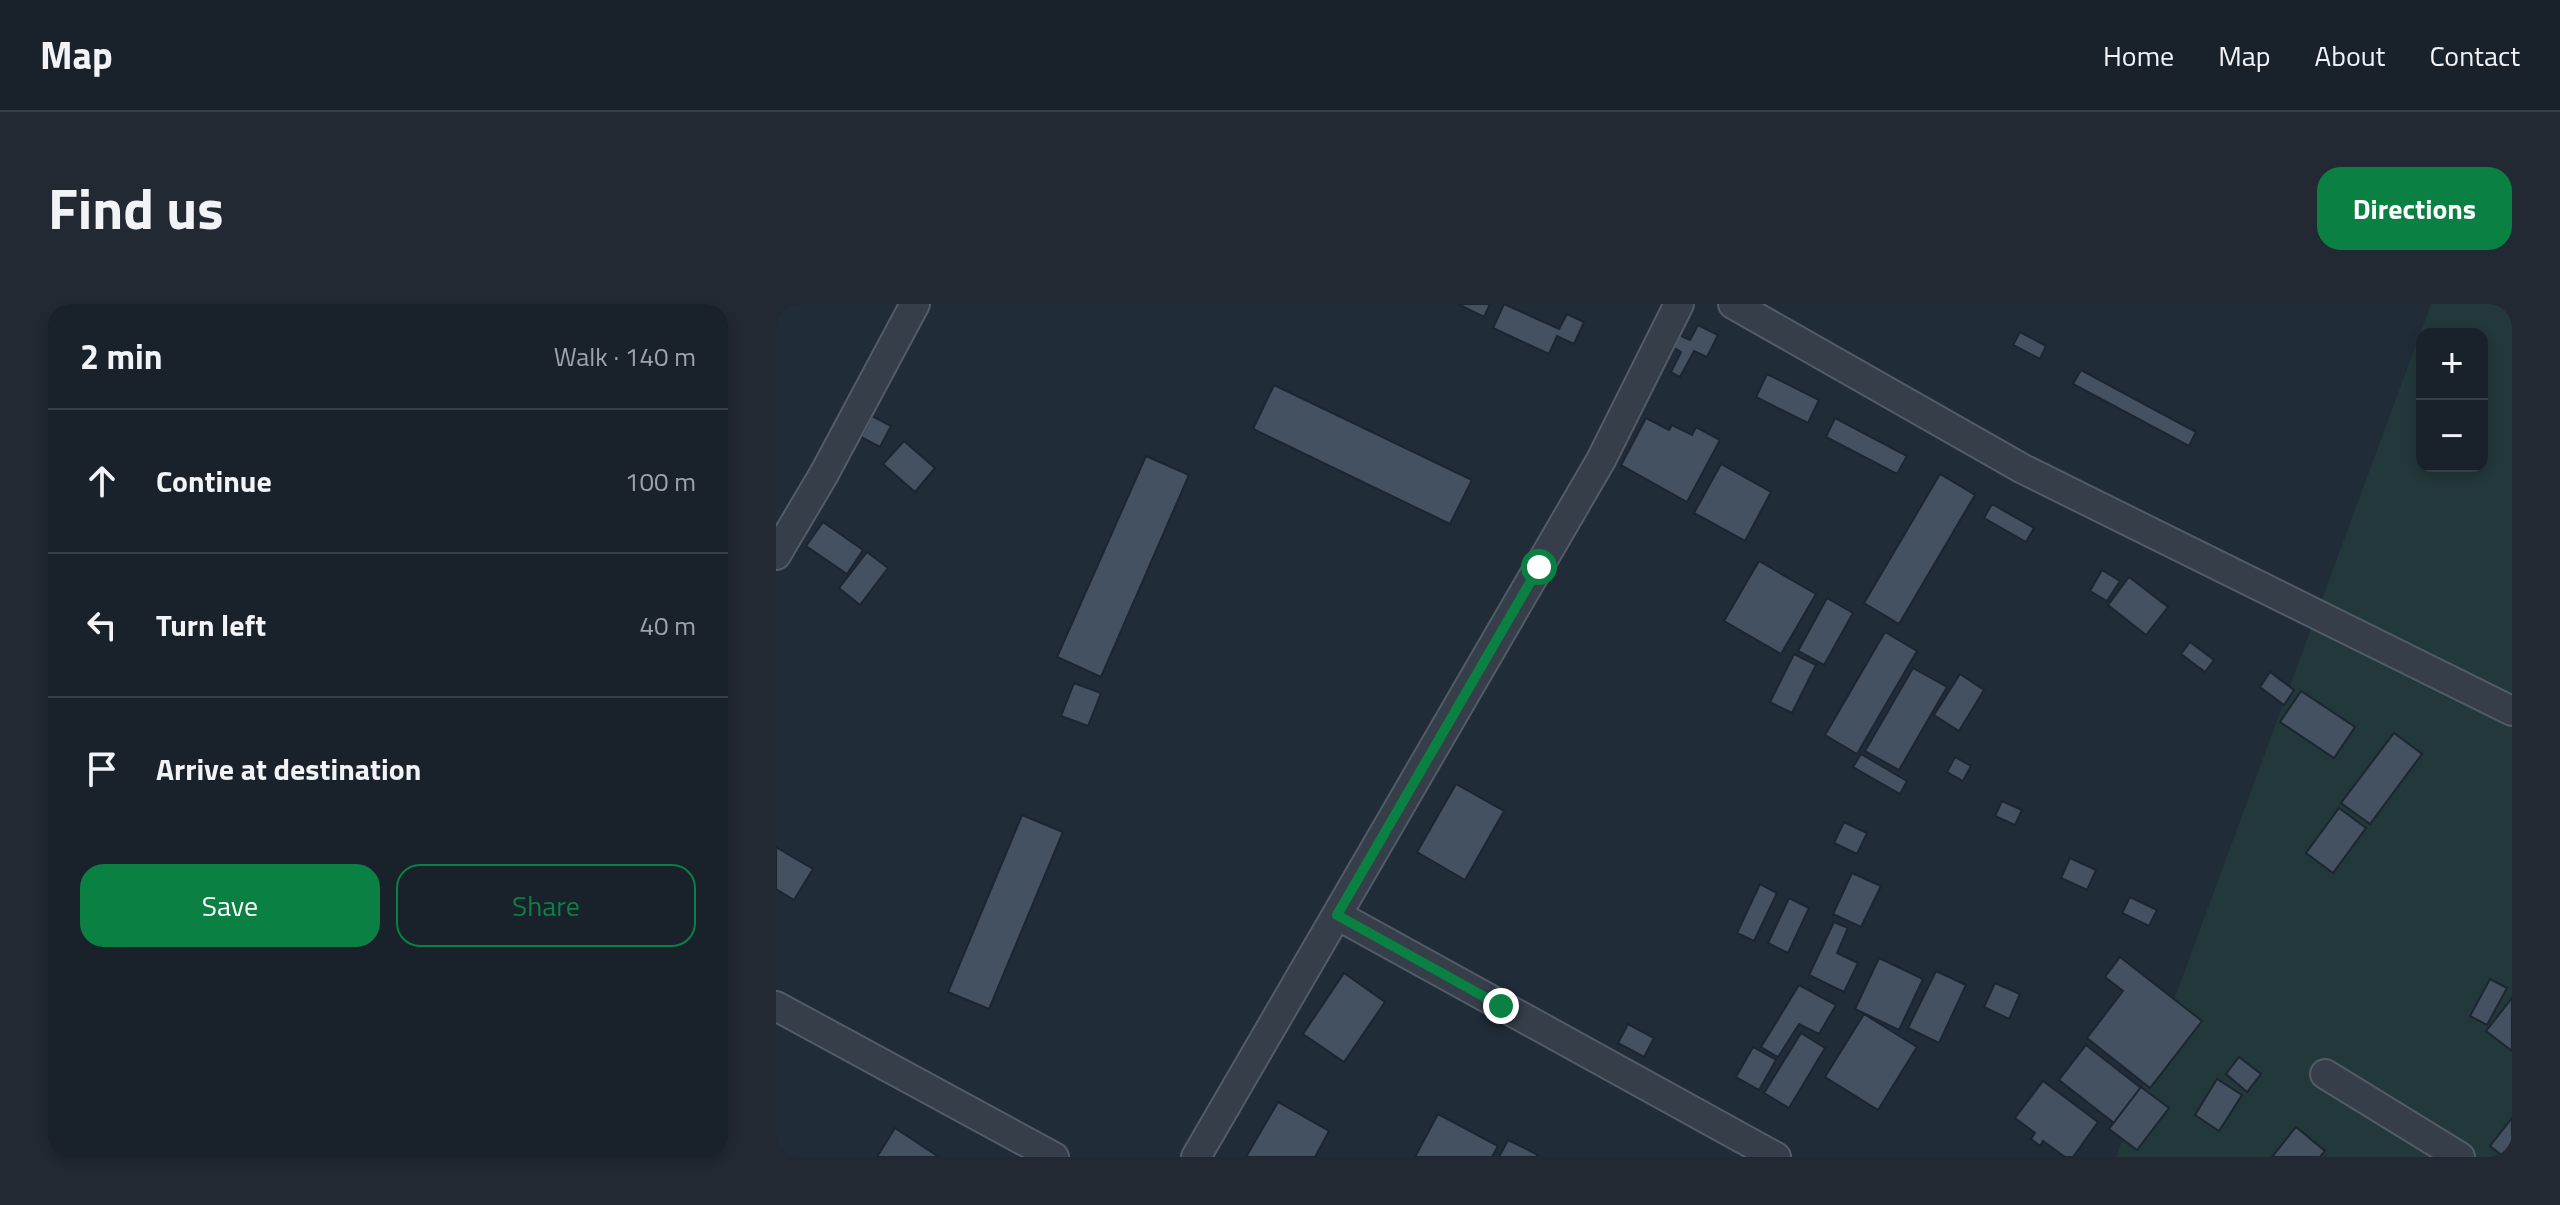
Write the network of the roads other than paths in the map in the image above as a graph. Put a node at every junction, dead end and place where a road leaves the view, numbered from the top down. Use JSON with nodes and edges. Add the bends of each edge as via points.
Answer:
{"nodes":[{"id":1,"x":915,"y":304,"type":"edge"},
{"id":2,"x":1679,"y":304,"type":"edge"},
{"id":3,"x":1733,"y":304,"type":"edge"},
{"id":4,"x":776,"y":555,"type":"edge"},
{"id":5,"x":2512,"y":711,"type":"edge"},
{"id":6,"x":1337,"y":915,"type":"junction"},
{"id":7,"x":776,"y":1006,"type":"edge"},
{"id":8,"x":2325,"y":1074,"type":"dead end"},
{"id":9,"x":1054,"y":1157,"type":"edge"},
{"id":10,"x":1196,"y":1157,"type":"edge"},
{"id":11,"x":1776,"y":1157,"type":"edge"},
{"id":12,"x":2460,"y":1157,"type":"edge"}],
"edges":[{"from":1,"to":4,"type":"street"},
{"from":2,"to":6,"type":"street","via":[[1601,460]]},
{"from":3,"to":5,"type":"street","via":[[2023,469]]},
{"from":6,"to":10,"type":"street"},
{"from":6,"to":11,"type":"street"},
{"from":7,"to":9,"type":"street"},
{"from":8,"to":12,"type":"street"}]}
